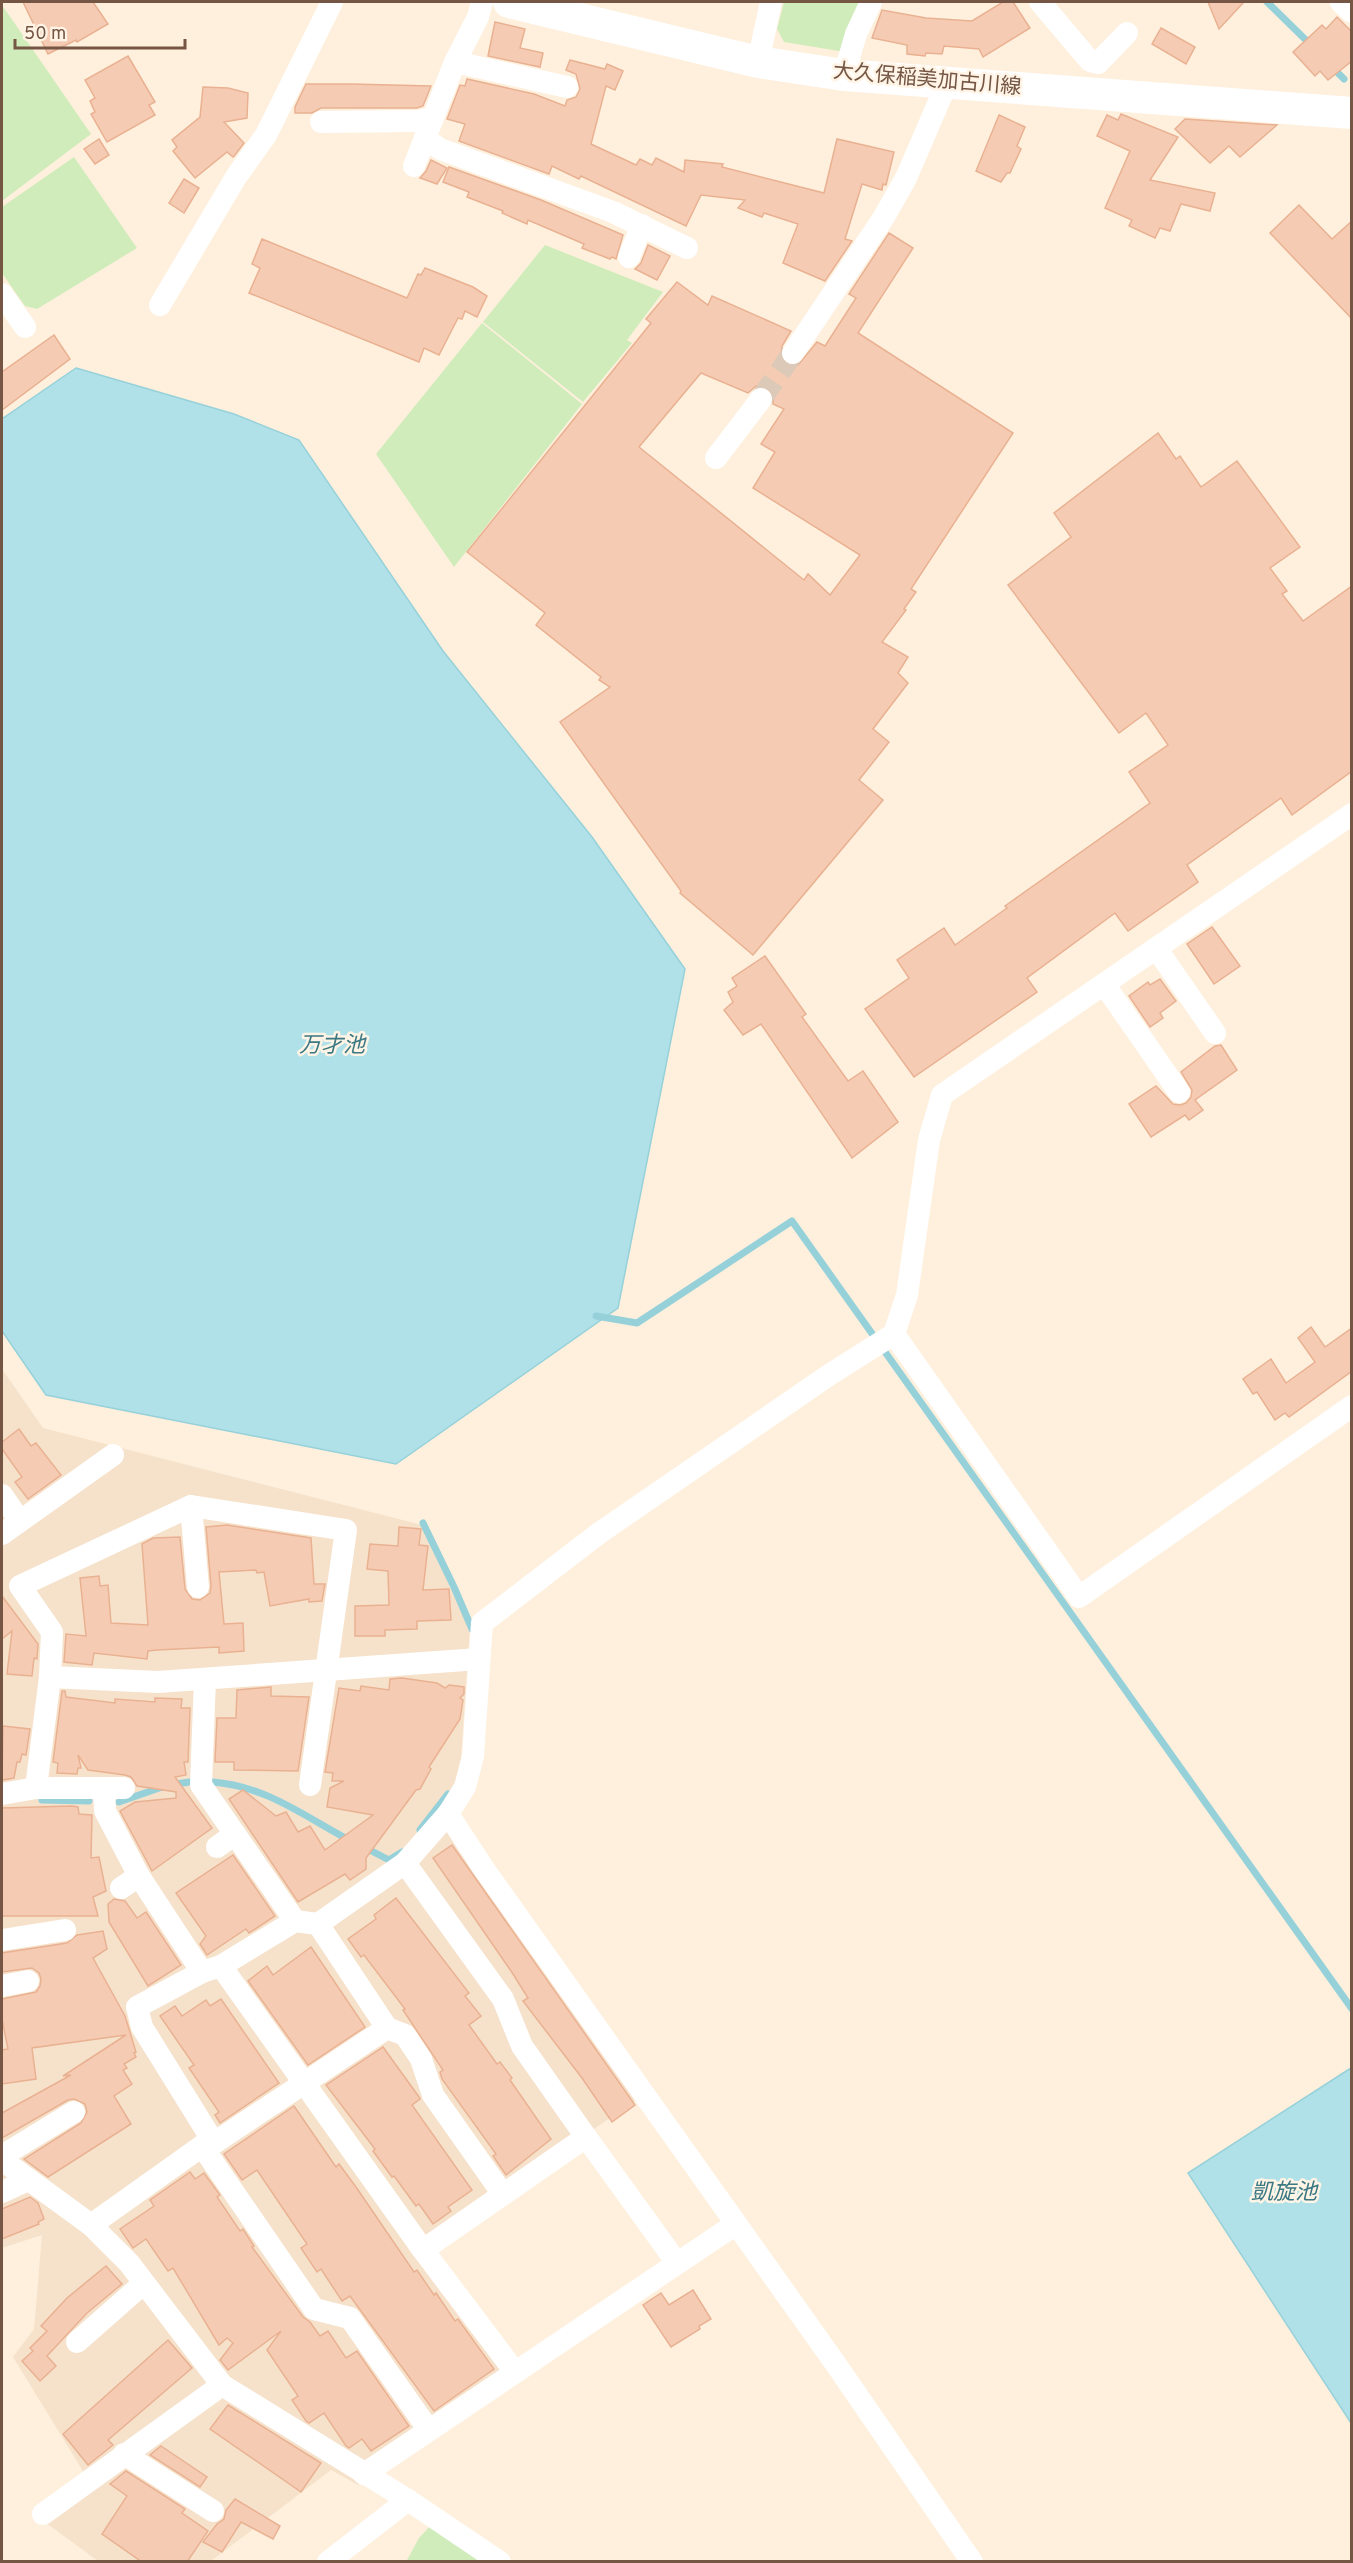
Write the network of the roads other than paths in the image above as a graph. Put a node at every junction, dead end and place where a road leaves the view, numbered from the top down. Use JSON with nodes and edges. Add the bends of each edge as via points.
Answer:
{"nodes":[{"id":1,"x":332,"y":2,"type":"edge"},
{"id":2,"x":482,"y":2,"type":"edge"},
{"id":3,"x":509,"y":2,"type":"edge"},
{"id":4,"x":771,"y":2,"type":"edge"},
{"id":5,"x":871,"y":2,"type":"edge"},
{"id":6,"x":1040,"y":2,"type":"edge"},
{"id":7,"x":1341,"y":2,"type":"edge"},
{"id":8,"x":1352,"y":12,"type":"edge"},
{"id":9,"x":1127,"y":33,"type":"dead end"},
{"id":10,"x":455,"y":62,"type":"junction"},
{"id":11,"x":758,"y":62,"type":"junction"},
{"id":12,"x":844,"y":75,"type":"junction"},
{"id":13,"x":947,"y":83,"type":"junction"},
{"id":14,"x":567,"y":87,"type":"dead end"},
{"id":15,"x":1352,"y":113,"type":"edge"},
{"id":16,"x":321,"y":122,"type":"dead end"},
{"id":17,"x":429,"y":128,"type":"junction"},
{"id":18,"x":414,"y":166,"type":"dead end"},
{"id":19,"x":642,"y":225,"type":"junction"},
{"id":20,"x":687,"y":248,"type":"dead end"},
{"id":21,"x":629,"y":257,"type":"dead end"},
{"id":22,"x":2,"y":294,"type":"edge"},
{"id":23,"x":160,"y":305,"type":"dead end"},
{"id":24,"x":25,"y":327,"type":"dead end"},
{"id":25,"x":793,"y":353,"type":"tunnel mouth"},
{"id":26,"x":761,"y":399,"type":"tunnel mouth"},
{"id":27,"x":716,"y":458,"type":"dead end"},
{"id":28,"x":1352,"y":814,"type":"edge"},
{"id":29,"x":1156,"y":948,"type":"junction"},
{"id":30,"x":1104,"y":984,"type":"junction"},
{"id":31,"x":1215,"y":1033,"type":"dead end"},
{"id":32,"x":1179,"y":1092,"type":"dead end"},
{"id":33,"x":894,"y":1334,"type":"junction"},
{"id":34,"x":1352,"y":1406,"type":"edge"},
{"id":35,"x":113,"y":1455,"type":"dead end"},
{"id":36,"x":2,"y":1495,"type":"edge"},
{"id":37,"x":191,"y":1506,"type":"junction"},
{"id":38,"x":20,"y":1521,"type":"junction"},
{"id":39,"x":2,"y":1534,"type":"edge"},
{"id":40,"x":198,"y":1587,"type":"dead end"},
{"id":41,"x":479,"y":1659,"type":"junction"},
{"id":42,"x":327,"y":1670,"type":"junction"},
{"id":43,"x":50,"y":1677,"type":"junction"},
{"id":44,"x":205,"y":1679,"type":"junction"},
{"id":45,"x":310,"y":1785,"type":"dead end"},
{"id":46,"x":36,"y":1788,"type":"junction"},
{"id":47,"x":2,"y":1794,"type":"edge"},
{"id":48,"x":448,"y":1814,"type":"junction"},
{"id":49,"x":405,"y":1863,"type":"junction"},
{"id":50,"x":295,"y":1921,"type":"junction"},
{"id":51,"x":318,"y":1924,"type":"junction"},
{"id":52,"x":65,"y":1930,"type":"dead end"},
{"id":53,"x":2,"y":1940,"type":"edge"},
{"id":54,"x":212,"y":1969,"type":"junction"},
{"id":55,"x":28,"y":1982,"type":"dead end"},
{"id":56,"x":2,"y":1986,"type":"edge"},
{"id":57,"x":387,"y":2028,"type":"junction"},
{"id":58,"x":304,"y":2084,"type":"junction"},
{"id":59,"x":74,"y":2112,"type":"dead end"},
{"id":60,"x":586,"y":2137,"type":"junction"},
{"id":61,"x":208,"y":2145,"type":"junction"},
{"id":62,"x":2,"y":2158,"type":"edge"},
{"id":63,"x":28,"y":2180,"type":"junction"},
{"id":64,"x":2,"y":2192,"type":"edge"},
{"id":65,"x":502,"y":2193,"type":"junction"},
{"id":66,"x":736,"y":2223,"type":"junction"},
{"id":67,"x":91,"y":2225,"type":"junction"},
{"id":68,"x":423,"y":2250,"type":"junction"},
{"id":69,"x":677,"y":2263,"type":"junction"},
{"id":70,"x":144,"y":2283,"type":"junction"},
{"id":71,"x":77,"y":2342,"type":"dead end"},
{"id":72,"x":515,"y":2372,"type":"junction"},
{"id":73,"x":222,"y":2385,"type":"junction"},
{"id":74,"x":428,"y":2429,"type":"junction"},
{"id":75,"x":124,"y":2454,"type":"junction"},
{"id":76,"x":364,"y":2474,"type":"junction"},
{"id":77,"x":408,"y":2500,"type":"junction"},
{"id":78,"x":213,"y":2511,"type":"dead end"},
{"id":79,"x":43,"y":2514,"type":"dead end"},
{"id":80,"x":328,"y":2562,"type":"edge"},
{"id":81,"x":500,"y":2562,"type":"edge"},
{"id":82,"x":972,"y":2562,"type":"edge"}],
"edges":[{"from":1,"to":23,"type":"street","via":[[266,135],[236,177]]},
{"from":2,"to":10,"type":"street"},
{"from":3,"to":11,"type":"main road","name":"大久保稲美加古川線"},
{"from":4,"to":11,"type":"street"},
{"from":5,"to":12,"type":"street"},
{"from":6,"to":9,"type":"street","via":[[1090,61],[1098,63]]},
{"from":7,"to":8,"type":"street"},
{"from":10,"to":14,"type":"street"},
{"from":10,"to":17,"type":"street"},
{"from":11,"to":12,"type":"main road","name":"大久保稲美加古川線"},
{"from":12,"to":13,"type":"main road","name":"大久保稲美加古川線"},
{"from":13,"to":15,"type":"main road","name":"大久保稲美加古川線"},
{"from":13,"to":25,"type":"street","via":[[906,178],[884,217]]},
{"from":16,"to":17,"type":"street","via":[[418,121]]},
{"from":17,"to":18,"type":"street"},
{"from":17,"to":19,"type":"street","via":[[440,149]]},
{"from":19,"to":20,"type":"street"},
{"from":19,"to":21,"type":"street"},
{"from":22,"to":24,"type":"street"},
{"from":26,"to":27,"type":"street"},
{"from":28,"to":29,"type":"street"},
{"from":29,"to":30,"type":"street"},
{"from":29,"to":31,"type":"street"},
{"from":30,"to":32,"type":"street"},
{"from":30,"to":33,"type":"street","via":[[942,1095],[929,1140],[907,1295]]},
{"from":33,"to":34,"type":"street","via":[[1079,1597]]},
{"from":33,"to":41,"type":"street","via":[[598,1534],[482,1623]]},
{"from":35,"to":38,"type":"street"},
{"from":36,"to":38,"type":"street"},
{"from":37,"to":40,"type":"street"},
{"from":37,"to":42,"type":"street","via":[[346,1530]]},
{"from":37,"to":43,"type":"street","via":[[20,1586],[52,1632]]},
{"from":38,"to":39,"type":"street"},
{"from":41,"to":42,"type":"street"},
{"from":41,"to":48,"type":"street","via":[[473,1756],[465,1787]]},
{"from":42,"to":44,"type":"street"},
{"from":42,"to":45,"type":"street","via":[[306,1741]]},
{"from":43,"to":44,"type":"street","via":[[158,1682]]},
{"from":43,"to":46,"type":"street"},
{"from":44,"to":50,"type":"street","via":[[201,1785],[226,1840]]},
{"from":46,"to":47,"type":"street"},
{"from":46,"to":54,"type":"street","via":[[114,1789],[105,1811],[130,1882]]},
{"from":48,"to":49,"type":"street"},
{"from":48,"to":66,"type":"street"},
{"from":49,"to":51,"type":"street"},
{"from":49,"to":60,"type":"street","via":[[503,1999],[522,2046]]},
{"from":50,"to":51,"type":"street"},
{"from":50,"to":54,"type":"street"},
{"from":51,"to":57,"type":"street"},
{"from":52,"to":53,"type":"street"},
{"from":54,"to":58,"type":"street"},
{"from":54,"to":61,"type":"street","via":[[135,1998],[154,2065]]},
{"from":55,"to":56,"type":"street"},
{"from":57,"to":58,"type":"street"},
{"from":57,"to":65,"type":"street","via":[[405,2035],[421,2059],[433,2095]]},
{"from":58,"to":61,"type":"street"},
{"from":58,"to":68,"type":"street"},
{"from":59,"to":62,"type":"street"},
{"from":60,"to":65,"type":"street"},
{"from":60,"to":69,"type":"street"},
{"from":61,"to":67,"type":"street"},
{"from":61,"to":74,"type":"street","via":[[314,2309],[350,2318]]},
{"from":62,"to":63,"type":"street"},
{"from":63,"to":64,"type":"street"},
{"from":63,"to":67,"type":"street"},
{"from":65,"to":68,"type":"street"},
{"from":66,"to":69,"type":"street"},
{"from":66,"to":82,"type":"street"},
{"from":67,"to":70,"type":"street"},
{"from":68,"to":72,"type":"street"},
{"from":69,"to":72,"type":"street"},
{"from":70,"to":71,"type":"street"},
{"from":70,"to":73,"type":"street"},
{"from":72,"to":74,"type":"street"},
{"from":73,"to":75,"type":"street"},
{"from":73,"to":76,"type":"street"},
{"from":74,"to":76,"type":"street"},
{"from":75,"to":78,"type":"street"},
{"from":75,"to":79,"type":"street"},
{"from":76,"to":77,"type":"street"},
{"from":77,"to":80,"type":"street"},
{"from":77,"to":81,"type":"street"}]}
